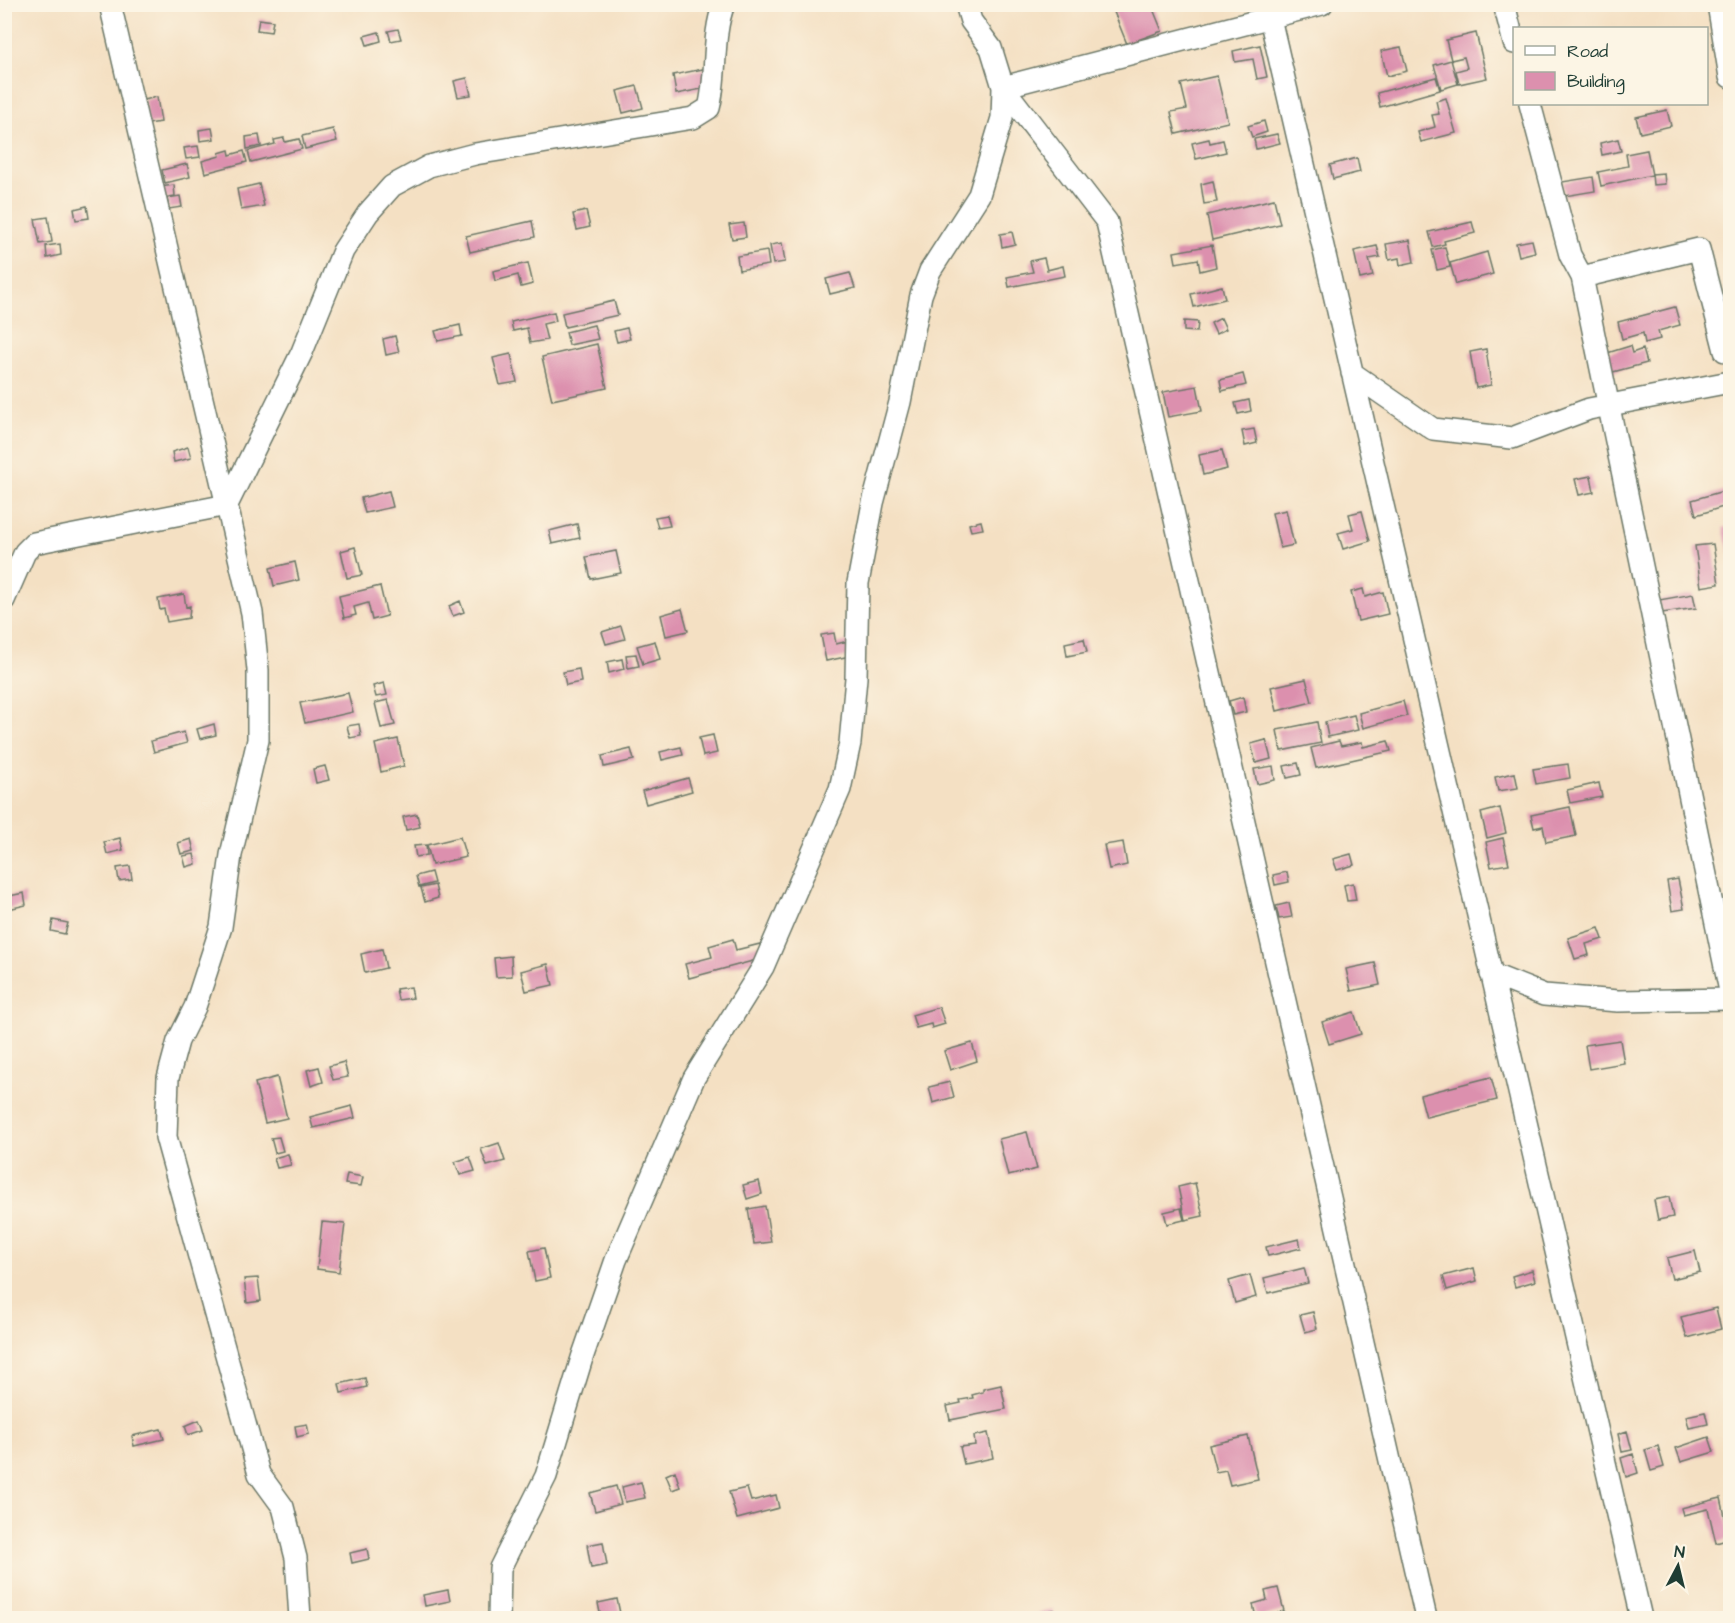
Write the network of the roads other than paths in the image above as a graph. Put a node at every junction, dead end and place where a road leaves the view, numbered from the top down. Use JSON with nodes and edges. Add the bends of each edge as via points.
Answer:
{"nodes":[{"id":1,"x":110,"y":4,"type":"edge"},
{"id":2,"x":724,"y":4,"type":"edge"},
{"id":3,"x":966,"y":4,"type":"edge"},
{"id":4,"x":1322,"y":4,"type":"edge"},
{"id":5,"x":1504,"y":4,"type":"edge"},
{"id":6,"x":1718,"y":4,"type":"edge"},
{"id":7,"x":1270,"y":18,"type":"junction"},
{"id":8,"x":1513,"y":36,"type":"edge"},
{"id":9,"x":1731,"y":77,"type":"edge"},
{"id":10,"x":1003,"y":87,"type":"junction"},
{"id":11,"x":1530,"y":105,"type":"edge"},
{"id":12,"x":1582,"y":277,"type":"junction"},
{"id":13,"x":1731,"y":352,"type":"edge"},
{"id":14,"x":1352,"y":373,"type":"junction"},
{"id":15,"x":1731,"y":382,"type":"edge"},
{"id":16,"x":1608,"y":406,"type":"junction"},
{"id":17,"x":227,"y":506,"type":"junction"},
{"id":18,"x":4,"y":600,"type":"edge"},
{"id":19,"x":1491,"y":974,"type":"junction"},
{"id":20,"x":1731,"y":991,"type":"edge"},
{"id":21,"x":1731,"y":999,"type":"edge"},
{"id":22,"x":300,"y":1618,"type":"edge"},
{"id":23,"x":499,"y":1618,"type":"edge"},
{"id":24,"x":1426,"y":1618,"type":"edge"},
{"id":25,"x":1641,"y":1618,"type":"edge"}],
"edges":[{"from":1,"to":17,"type":"street"},
{"from":2,"to":17,"type":"street","via":[[718,18],[712,100],[709,108],[693,118],[475,154],[429,166],[392,186],[343,251],[302,352]]},
{"from":3,"to":10,"type":"street","via":[[971,21],[991,48]]},
{"from":4,"to":7,"type":"street"},
{"from":5,"to":8,"type":"street"},
{"from":6,"to":9,"type":"street"},
{"from":7,"to":10,"type":"street"},
{"from":7,"to":14,"type":"street"},
{"from":10,"to":23,"type":"street","via":[[1002,118],[979,195],[930,271],[921,295],[858,583],[856,678],[850,743],[840,789],[763,967],[694,1078],[616,1260],[546,1476],[500,1568]]},
{"from":10,"to":24,"type":"street","via":[[1107,222]]},
{"from":11,"to":12,"type":"street","via":[[1570,255]]},
{"from":12,"to":13,"type":"street","via":[[1699,249],[1725,351]]},
{"from":12,"to":16,"type":"street"},
{"from":14,"to":16,"type":"street","via":[[1433,429],[1512,438],[1589,409]]},
{"from":14,"to":19,"type":"street"},
{"from":15,"to":16,"type":"street"},
{"from":16,"to":20,"type":"street"},
{"from":17,"to":18,"type":"street","via":[[34,543],[25,552]]},
{"from":17,"to":22,"type":"street","via":[[252,613],[258,670],[258,740],[231,855],[222,927],[195,1007],[178,1041],[168,1078],[166,1137],[259,1474],[283,1507],[296,1558]]},
{"from":19,"to":21,"type":"street","via":[[1544,995],[1618,1001]]},
{"from":19,"to":25,"type":"street"}]}
